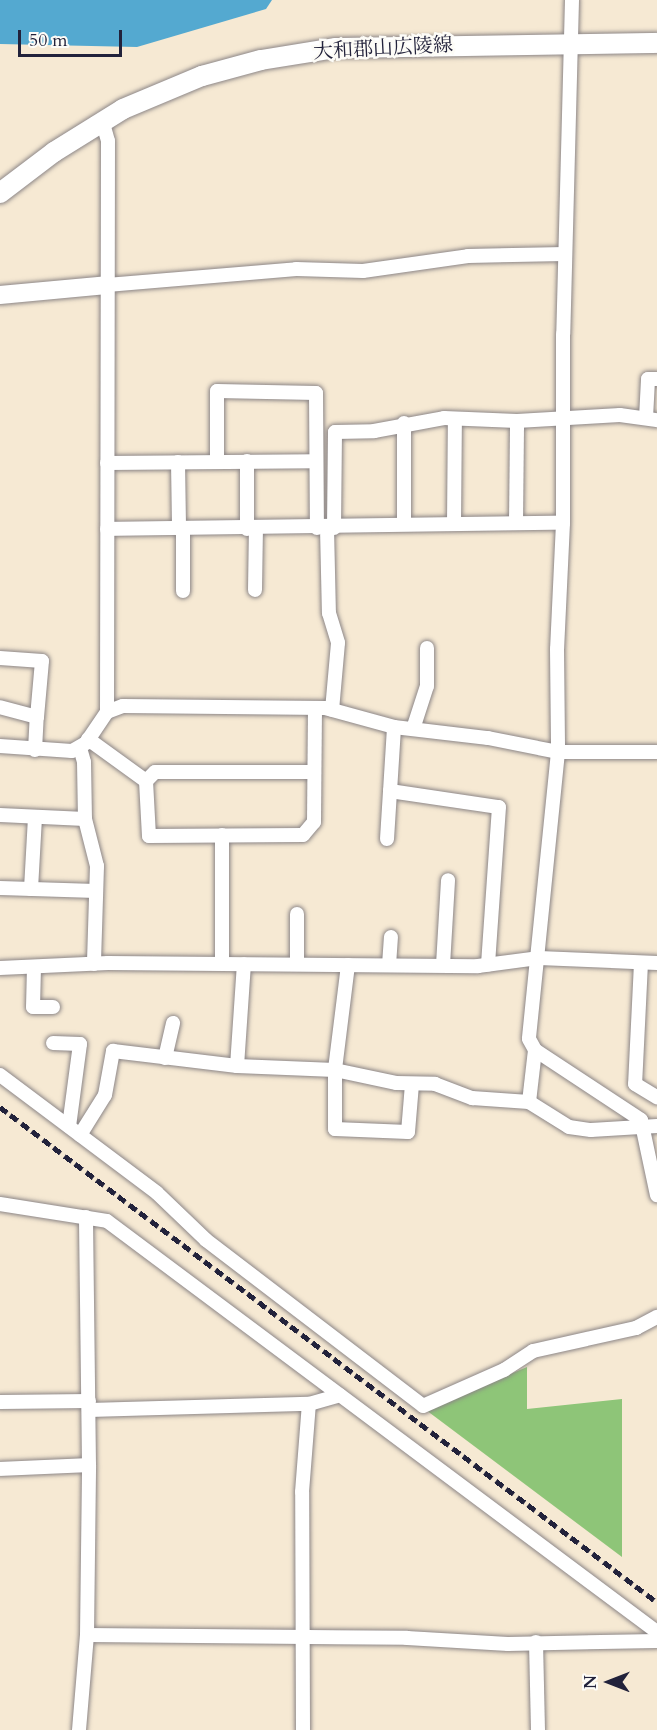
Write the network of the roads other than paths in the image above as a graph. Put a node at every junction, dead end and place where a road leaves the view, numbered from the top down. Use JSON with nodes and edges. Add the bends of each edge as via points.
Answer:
{"nodes":[{"id":1,"x":572,"y":0,"type":"edge"},
{"id":2,"x":570,"y":43,"type":"junction"},
{"id":3,"x":657,"y":43,"type":"edge"},
{"id":4,"x":102,"y":120,"type":"junction"},
{"id":5,"x":0,"y":193,"type":"edge"},
{"id":6,"x":565,"y":254,"type":"junction"},
{"id":7,"x":107,"y":285,"type":"junction"},
{"id":8,"x":0,"y":295,"type":"edge"},
{"id":9,"x":657,"y":379,"type":"edge"},
{"id":10,"x":455,"y":418,"type":"junction"},
{"id":11,"x":652,"y":419,"type":"edge"},
{"id":12,"x":565,"y":420,"type":"junction"},
{"id":13,"x":517,"y":421,"type":"junction"},
{"id":14,"x":404,"y":423,"type":"junction"},
{"id":15,"x":247,"y":461,"type":"junction"},
{"id":16,"x":316,"y":461,"type":"junction"},
{"id":17,"x":178,"y":462,"type":"junction"},
{"id":18,"x":218,"y":462,"type":"junction"},
{"id":19,"x":107,"y":463,"type":"junction"},
{"id":20,"x":516,"y":523,"type":"junction"},
{"id":21,"x":563,"y":523,"type":"junction"},
{"id":22,"x":404,"y":524,"type":"junction"},
{"id":23,"x":454,"y":524,"type":"junction"},
{"id":24,"x":326,"y":528,"type":"junction"},
{"id":25,"x":181,"y":529,"type":"junction"},
{"id":26,"x":251,"y":529,"type":"junction"},
{"id":27,"x":107,"y":530,"type":"junction"},
{"id":28,"x":255,"y":590,"type":"dead end"},
{"id":29,"x":183,"y":591,"type":"dead end"},
{"id":30,"x":426,"y":648,"type":"dead end"},
{"id":31,"x":0,"y":658,"type":"edge"},
{"id":32,"x":0,"y":707,"type":"edge"},
{"id":33,"x":315,"y":708,"type":"junction"},
{"id":34,"x":333,"y":710,"type":"junction"},
{"id":35,"x":107,"y":712,"type":"junction"},
{"id":36,"x":37,"y":717,"type":"junction"},
{"id":37,"x":394,"y":727,"type":"junction"},
{"id":38,"x":413,"y":729,"type":"junction"},
{"id":39,"x":84,"y":744,"type":"junction"},
{"id":40,"x":0,"y":746,"type":"edge"},
{"id":41,"x":35,"y":750,"type":"junction"},
{"id":42,"x":558,"y":752,"type":"junction"},
{"id":43,"x":657,"y":752,"type":"edge"},
{"id":44,"x":314,"y":772,"type":"junction"},
{"id":45,"x":146,"y":781,"type":"junction"},
{"id":46,"x":390,"y":791,"type":"junction"},
{"id":47,"x":0,"y":815,"type":"edge"},
{"id":48,"x":34,"y":817,"type":"junction"},
{"id":49,"x":85,"y":819,"type":"junction"},
{"id":50,"x":222,"y":836,"type":"junction"},
{"id":51,"x":387,"y":839,"type":"dead end"},
{"id":52,"x":448,"y":880,"type":"dead end"},
{"id":53,"x":0,"y":888,"type":"edge"},
{"id":54,"x":31,"y":889,"type":"junction"},
{"id":55,"x":96,"y":891,"type":"junction"},
{"id":56,"x":297,"y":914,"type":"dead end"},
{"id":57,"x":391,"y":937,"type":"dead end"},
{"id":58,"x":538,"y":958,"type":"junction"},
{"id":59,"x":222,"y":963,"type":"junction"},
{"id":60,"x":641,"y":963,"type":"junction"},
{"id":61,"x":657,"y":963,"type":"edge"},
{"id":62,"x":94,"y":964,"type":"junction"},
{"id":63,"x":244,"y":964,"type":"junction"},
{"id":64,"x":297,"y":964,"type":"junction"},
{"id":65,"x":348,"y":965,"type":"junction"},
{"id":66,"x":389,"y":965,"type":"junction"},
{"id":67,"x":443,"y":965,"type":"junction"},
{"id":68,"x":488,"y":965,"type":"junction"},
{"id":69,"x":34,"y":967,"type":"junction"},
{"id":70,"x":0,"y":968,"type":"edge"},
{"id":71,"x":53,"y":1006,"type":"dead end"},
{"id":72,"x":173,"y":1023,"type":"dead end"},
{"id":73,"x":53,"y":1043,"type":"dead end"},
{"id":74,"x":535,"y":1050,"type":"junction"},
{"id":75,"x":165,"y":1058,"type":"junction"},
{"id":76,"x":237,"y":1066,"type":"junction"},
{"id":77,"x":335,"y":1070,"type":"junction"},
{"id":78,"x":0,"y":1075,"type":"edge"},
{"id":79,"x":412,"y":1084,"type":"junction"},
{"id":80,"x":657,"y":1097,"type":"edge"},
{"id":81,"x":529,"y":1102,"type":"junction"},
{"id":82,"x":69,"y":1126,"type":"junction"},
{"id":83,"x":657,"y":1126,"type":"edge"},
{"id":84,"x":641,"y":1127,"type":"junction"},
{"id":85,"x":80,"y":1135,"type":"junction"},
{"id":86,"x":657,"y":1195,"type":"edge"},
{"id":87,"x":0,"y":1204,"type":"edge"},
{"id":88,"x":86,"y":1217,"type":"junction"},
{"id":89,"x":657,"y":1317,"type":"edge"},
{"id":90,"x":340,"y":1395,"type":"junction"},
{"id":91,"x":0,"y":1402,"type":"edge"},
{"id":92,"x":309,"y":1404,"type":"junction"},
{"id":93,"x":89,"y":1406,"type":"junction"},
{"id":94,"x":89,"y":1465,"type":"junction"},
{"id":95,"x":0,"y":1469,"type":"edge"},
{"id":96,"x":657,"y":1632,"type":"edge"},
{"id":97,"x":87,"y":1635,"type":"junction"},
{"id":98,"x":302,"y":1636,"type":"junction"},
{"id":99,"x":657,"y":1641,"type":"edge"},
{"id":100,"x":536,"y":1642,"type":"junction"},
{"id":101,"x":79,"y":1730,"type":"edge"},
{"id":102,"x":303,"y":1730,"type":"edge"},
{"id":103,"x":538,"y":1730,"type":"edge"}],
"edges":[{"from":1,"to":2,"type":"street"},
{"from":2,"to":3,"type":"main road","name":"大和郡山広陵線"},
{"from":2,"to":4,"type":"main road","name":"大和郡山広陵線","via":[[408,45],[302,52],[202,76]]},
{"from":2,"to":6,"type":"street"},
{"from":4,"to":5,"type":"main road","name":"大和郡山広陵線"},
{"from":4,"to":7,"type":"street","via":[[108,141]]},
{"from":6,"to":7,"type":"street","via":[[468,256],[363,271],[296,268]]},
{"from":6,"to":12,"type":"street"},
{"from":7,"to":8,"type":"street"},
{"from":7,"to":19,"type":"street"},
{"from":9,"to":11,"type":"street","via":[[648,379]]},
{"from":10,"to":13,"type":"street"},
{"from":10,"to":14,"type":"street"},
{"from":10,"to":23,"type":"street"},
{"from":11,"to":12,"type":"street"},
{"from":12,"to":13,"type":"street"},
{"from":12,"to":21,"type":"street"},
{"from":13,"to":20,"type":"street"},
{"from":14,"to":22,"type":"street"},
{"from":14,"to":24,"type":"street","via":[[374,431],[336,432]]},
{"from":15,"to":16,"type":"street"},
{"from":15,"to":18,"type":"street"},
{"from":15,"to":26,"type":"street"},
{"from":16,"to":18,"type":"street","via":[[316,393],[217,391]]},
{"from":16,"to":24,"type":"street"},
{"from":17,"to":18,"type":"street"},
{"from":17,"to":19,"type":"street"},
{"from":17,"to":25,"type":"street"},
{"from":19,"to":27,"type":"street"},
{"from":20,"to":21,"type":"street"},
{"from":20,"to":23,"type":"street"},
{"from":21,"to":42,"type":"street","via":[[556,649]]},
{"from":22,"to":23,"type":"street"},
{"from":22,"to":24,"type":"street"},
{"from":24,"to":26,"type":"street"},
{"from":24,"to":34,"type":"street","via":[[330,613],[338,643]]},
{"from":25,"to":26,"type":"street"},
{"from":25,"to":27,"type":"street"},
{"from":25,"to":29,"type":"street"},
{"from":26,"to":28,"type":"street"},
{"from":27,"to":35,"type":"street"},
{"from":30,"to":38,"type":"street","via":[[427,686]]},
{"from":31,"to":36,"type":"street","via":[[42,661]]},
{"from":32,"to":36,"type":"street"},
{"from":33,"to":34,"type":"street"},
{"from":33,"to":35,"type":"street","via":[[123,706]]},
{"from":33,"to":44,"type":"street"},
{"from":34,"to":37,"type":"street"},
{"from":35,"to":39,"type":"street"},
{"from":36,"to":41,"type":"street"},
{"from":37,"to":38,"type":"street"},
{"from":37,"to":46,"type":"street"},
{"from":38,"to":42,"type":"street","via":[[504,740]]},
{"from":39,"to":41,"type":"street"},
{"from":39,"to":45,"type":"street"},
{"from":39,"to":49,"type":"street"},
{"from":40,"to":41,"type":"street"},
{"from":42,"to":43,"type":"street"},
{"from":42,"to":58,"type":"street"},
{"from":44,"to":45,"type":"street","via":[[155,772]]},
{"from":44,"to":50,"type":"street","via":[[314,822],[303,835]]},
{"from":45,"to":50,"type":"street","via":[[149,836]]},
{"from":46,"to":51,"type":"street"},
{"from":46,"to":68,"type":"street","via":[[499,807]]},
{"from":47,"to":48,"type":"street"},
{"from":48,"to":49,"type":"street"},
{"from":48,"to":54,"type":"street"},
{"from":49,"to":55,"type":"street","via":[[97,866]]},
{"from":50,"to":59,"type":"street"},
{"from":52,"to":67,"type":"street"},
{"from":53,"to":54,"type":"street"},
{"from":54,"to":55,"type":"street"},
{"from":55,"to":62,"type":"street"},
{"from":56,"to":64,"type":"street"},
{"from":57,"to":66,"type":"street"},
{"from":58,"to":60,"type":"street"},
{"from":58,"to":68,"type":"street"},
{"from":58,"to":74,"type":"street","via":[[529,1039]]},
{"from":59,"to":62,"type":"street"},
{"from":59,"to":63,"type":"street"},
{"from":60,"to":61,"type":"street"},
{"from":60,"to":80,"type":"street","via":[[635,1084]]},
{"from":62,"to":69,"type":"street"},
{"from":63,"to":64,"type":"street"},
{"from":63,"to":76,"type":"street"},
{"from":64,"to":65,"type":"street"},
{"from":65,"to":66,"type":"street"},
{"from":65,"to":77,"type":"street"},
{"from":66,"to":67,"type":"street"},
{"from":67,"to":68,"type":"street"},
{"from":69,"to":70,"type":"street"},
{"from":69,"to":71,"type":"street","via":[[33,1007]]},
{"from":72,"to":75,"type":"street"},
{"from":73,"to":82,"type":"street","via":[[80,1044]]},
{"from":74,"to":81,"type":"street"},
{"from":74,"to":84,"type":"street","via":[[641,1120]]},
{"from":75,"to":76,"type":"street"},
{"from":75,"to":85,"type":"street","via":[[113,1051],[105,1095]]},
{"from":76,"to":77,"type":"street"},
{"from":77,"to":79,"type":"street"},
{"from":77,"to":79,"type":"street","via":[[335,1129],[408,1132]]},
{"from":78,"to":82,"type":"street"},
{"from":79,"to":81,"type":"street","via":[[435,1084],[472,1098]]},
{"from":81,"to":84,"type":"street","via":[[569,1127]]},
{"from":82,"to":85,"type":"street"},
{"from":83,"to":84,"type":"street"},
{"from":84,"to":86,"type":"street"},
{"from":85,"to":89,"type":"street","via":[[157,1193],[206,1240],[423,1406],[504,1370],[532,1351],[636,1328]]},
{"from":87,"to":88,"type":"street"},
{"from":88,"to":90,"type":"street","via":[[107,1221]]},
{"from":88,"to":93,"type":"street"},
{"from":90,"to":92,"type":"street"},
{"from":90,"to":96,"type":"street"},
{"from":91,"to":93,"type":"street"},
{"from":92,"to":93,"type":"street"},
{"from":92,"to":98,"type":"street","via":[[303,1454]]},
{"from":93,"to":94,"type":"street"},
{"from":94,"to":95,"type":"street"},
{"from":94,"to":97,"type":"street"},
{"from":97,"to":98,"type":"street"},
{"from":97,"to":101,"type":"street"},
{"from":98,"to":100,"type":"street"},
{"from":98,"to":102,"type":"street"},
{"from":99,"to":100,"type":"street"},
{"from":100,"to":103,"type":"street"}]}
